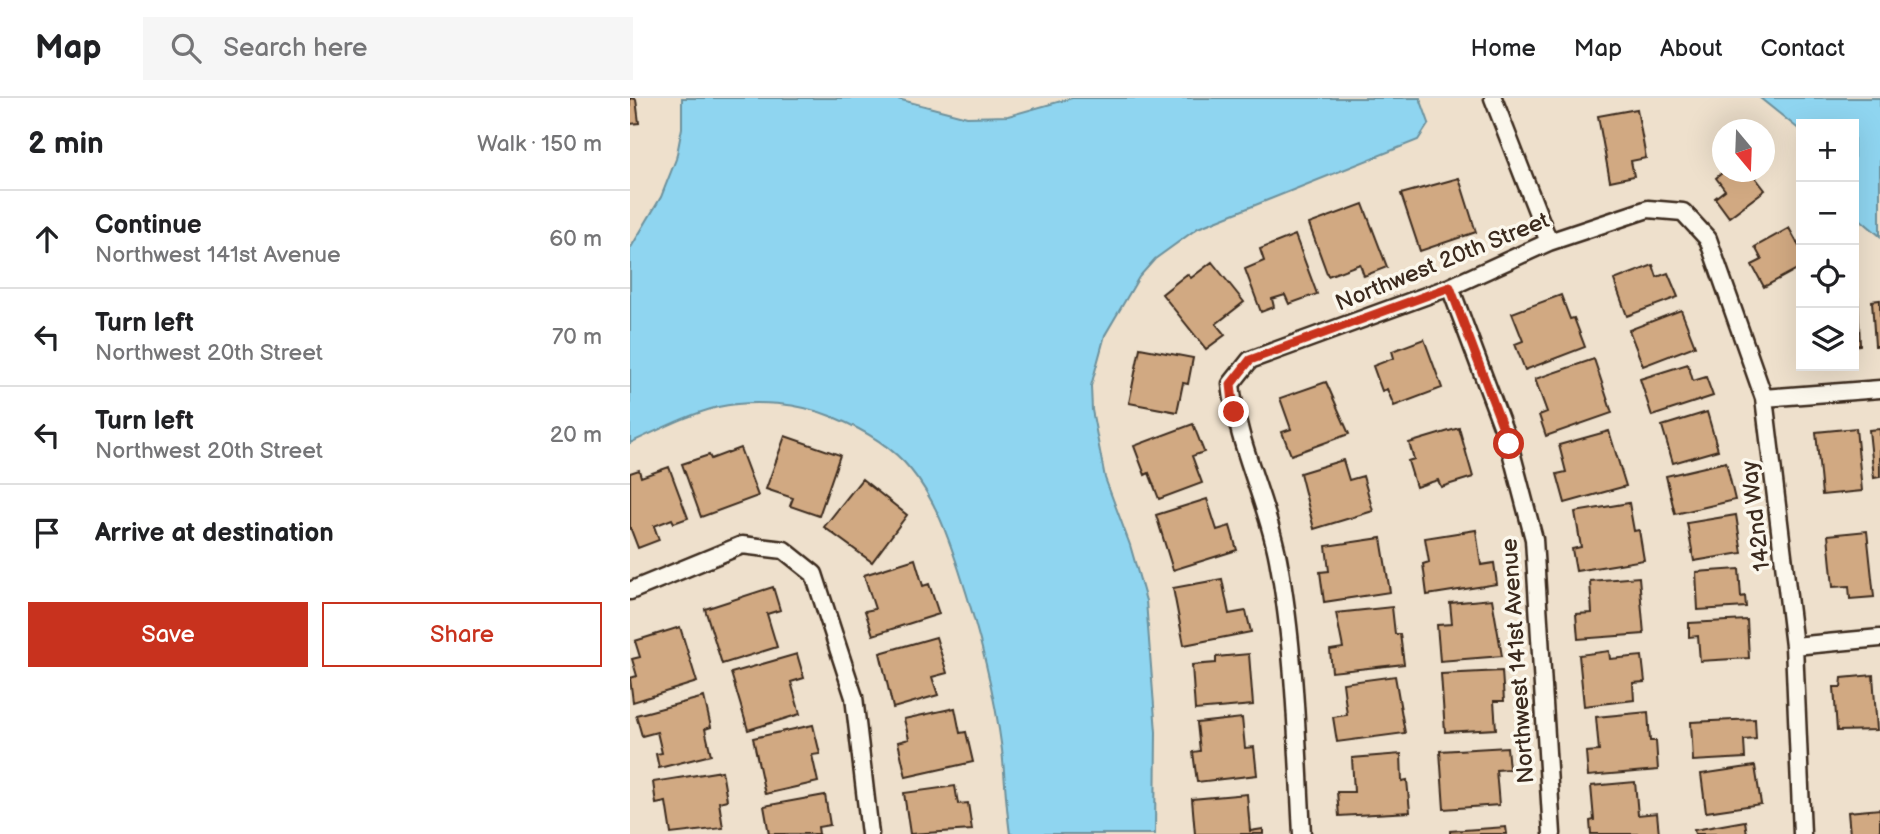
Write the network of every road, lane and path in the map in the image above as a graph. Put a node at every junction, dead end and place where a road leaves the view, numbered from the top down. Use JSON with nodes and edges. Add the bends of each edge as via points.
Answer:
{"nodes":[{"id":1,"x":1493,"y":98,"type":"edge"},
{"id":2,"x":1683,"y":212,"type":"joint"},
{"id":3,"x":1549,"y":242,"type":"junction"},
{"id":4,"x":1450,"y":287,"type":"junction"},
{"id":5,"x":1880,"y":389,"type":"edge"},
{"id":6,"x":1764,"y":398,"type":"junction"},
{"id":7,"x":630,"y":591,"type":"edge"},
{"id":8,"x":1880,"y":638,"type":"edge"},
{"id":9,"x":1794,"y":646,"type":"junction"},
{"id":10,"x":870,"y":834,"type":"edge"},
{"id":11,"x":1303,"y":834,"type":"edge"},
{"id":12,"x":1552,"y":834,"type":"edge"},
{"id":13,"x":1802,"y":834,"type":"edge"}],
"edges":[{"from":1,"to":3,"type":"street"},
{"from":2,"to":3,"type":"street","name":"Northwest 20th Street","via":[[1648,209]]},
{"from":2,"to":6,"type":"street","name":"142nd Way","via":[[1707,239]]},
{"from":3,"to":4,"type":"street","name":"Northwest 20th Street"},
{"from":4,"to":11,"type":"street","name":"Northwest 20th Street","via":[[1250,360],[1231,384],[1234,412],[1278,557]]},
{"from":4,"to":12,"type":"street","name":"Northwest 141st Avenue","via":[[1509,444],[1534,540]]},
{"from":5,"to":6,"type":"street"},
{"from":6,"to":9,"type":"street","name":"142nd Way"},
{"from":7,"to":10,"type":"street","via":[[742,545],[784,550],[814,574],[854,697]]},
{"from":8,"to":9,"type":"street"},
{"from":9,"to":13,"type":"street","name":"142nd Way"}]}
